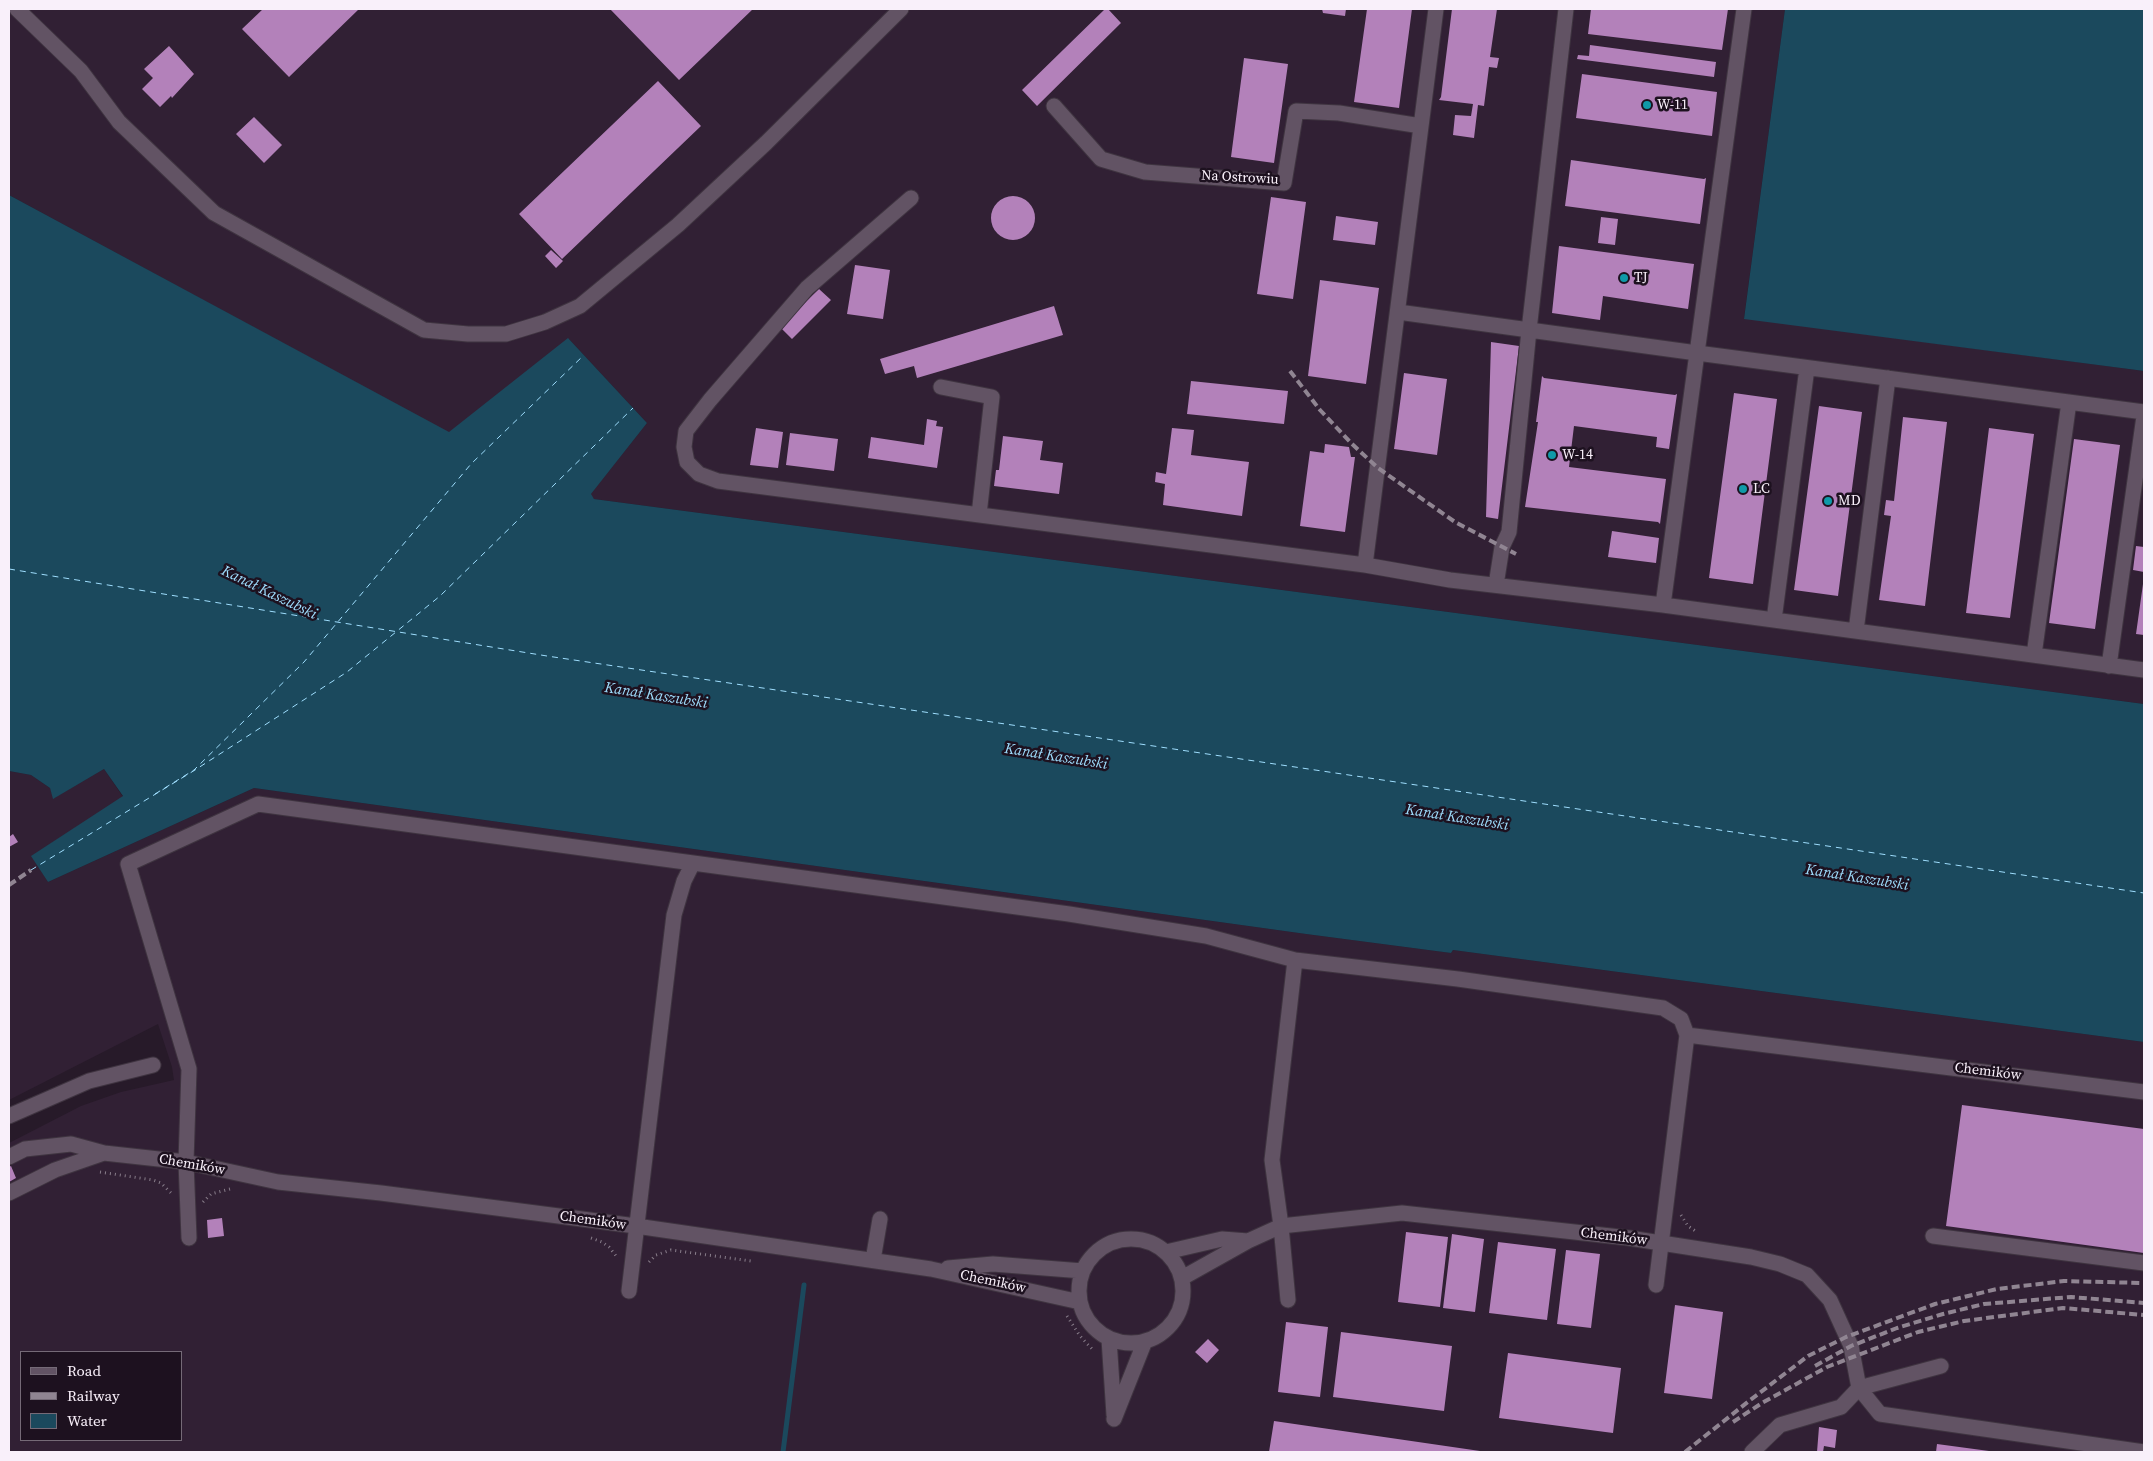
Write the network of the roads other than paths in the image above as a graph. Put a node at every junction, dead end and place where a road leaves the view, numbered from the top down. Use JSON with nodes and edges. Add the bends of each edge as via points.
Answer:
{"nodes":[{"id":1,"x":17,"y":9,"type":"edge"},
{"id":2,"x":902,"y":9,"type":"edge"},
{"id":3,"x":1436,"y":9,"type":"edge"},
{"id":4,"x":1566,"y":9,"type":"edge"},
{"id":5,"x":1744,"y":9,"type":"edge"},
{"id":6,"x":1054,"y":106,"type":"dead end"},
{"id":7,"x":1421,"y":126,"type":"junction"},
{"id":8,"x":912,"y":198,"type":"dead end"},
{"id":9,"x":1398,"y":312,"type":"junction"},
{"id":10,"x":1529,"y":330,"type":"junction"},
{"id":11,"x":1697,"y":353,"type":"junction"},
{"id":12,"x":1807,"y":368,"type":"junction"},
{"id":13,"x":1888,"y":378,"type":"junction"},
{"id":14,"x":941,"y":387,"type":"dead end"},
{"id":15,"x":2069,"y":402,"type":"junction"},
{"id":16,"x":2144,"y":414,"type":"edge"},
{"id":17,"x":979,"y":515,"type":"junction"},
{"id":18,"x":1365,"y":565,"type":"junction"},
{"id":19,"x":1496,"y":585,"type":"junction"},
{"id":20,"x":1662,"y":606,"type":"junction"},
{"id":21,"x":1774,"y":620,"type":"junction"},
{"id":22,"x":1856,"y":632,"type":"junction"},
{"id":23,"x":2034,"y":655,"type":"junction"},
{"id":24,"x":2109,"y":666,"type":"junction"},
{"id":25,"x":2144,"y":670,"type":"edge"},
{"id":26,"x":693,"y":863,"type":"junction"},
{"id":27,"x":1295,"y":960,"type":"junction"},
{"id":28,"x":1687,"y":1035,"type":"junction"},
{"id":29,"x":153,"y":1065,"type":"dead end"},
{"id":30,"x":2144,"y":1092,"type":"edge"},
{"id":31,"x":9,"y":1116,"type":"edge"},
{"id":32,"x":104,"y":1153,"type":"junction"},
{"id":33,"x":9,"y":1157,"type":"edge"},
{"id":34,"x":186,"y":1162,"type":"junction"},
{"id":35,"x":9,"y":1193,"type":"edge"},
{"id":36,"x":880,"y":1219,"type":"dead end"},
{"id":37,"x":636,"y":1226,"type":"junction"},
{"id":38,"x":1281,"y":1226,"type":"junction"},
{"id":39,"x":1933,"y":1236,"type":"dead end"},
{"id":40,"x":189,"y":1238,"type":"dead end"},
{"id":41,"x":1248,"y":1241,"type":"junction"},
{"id":42,"x":1662,"y":1243,"type":"junction"},
{"id":43,"x":1166,"y":1252,"type":"junction"},
{"id":44,"x":873,"y":1260,"type":"junction"},
{"id":45,"x":2144,"y":1263,"type":"edge"},
{"id":46,"x":931,"y":1269,"type":"junction"},
{"id":47,"x":1083,"y":1271,"type":"junction"},
{"id":48,"x":1182,"y":1278,"type":"junction"},
{"id":49,"x":1656,"y":1285,"type":"dead end"},
{"id":50,"x":629,"y":1291,"type":"dead end"},
{"id":51,"x":1288,"y":1300,"type":"dead end"},
{"id":52,"x":1080,"y":1302,"type":"junction"},
{"id":53,"x":1109,"y":1338,"type":"junction"},
{"id":54,"x":1145,"y":1342,"type":"junction"},
{"id":55,"x":1941,"y":1366,"type":"dead end"},
{"id":56,"x":1859,"y":1388,"type":"junction"},
{"id":57,"x":1752,"y":1452,"type":"edge"},
{"id":58,"x":2144,"y":1452,"type":"edge"}],
"edges":[{"from":1,"to":2,"type":"lane","via":[[81,71],[119,122],[214,213],[424,330],[468,334],[506,334],[545,322],[580,306],[678,225]]},
{"from":3,"to":7,"type":"lane"},
{"from":4,"to":10,"type":"lane"},
{"from":5,"to":11,"type":"lane"},
{"from":6,"to":7,"type":"lane","name":"Na Ostrowiu","via":[[1101,159],[1145,172],[1284,183],[1296,111],[1339,112]]},
{"from":7,"to":9,"type":"lane"},
{"from":8,"to":17,"type":"lane","via":[[806,288],[704,407],[686,431],[684,447],[687,462],[700,474],[718,481]]},
{"from":9,"to":10,"type":"lane"},
{"from":9,"to":18,"type":"lane"},
{"from":10,"to":11,"type":"lane"},
{"from":10,"to":19,"type":"lane","via":[[1509,532],[1502,546]]},
{"from":11,"to":12,"type":"lane"},
{"from":11,"to":20,"type":"lane"},
{"from":12,"to":13,"type":"lane"},
{"from":12,"to":21,"type":"lane"},
{"from":13,"to":15,"type":"lane"},
{"from":13,"to":22,"type":"lane"},
{"from":14,"to":17,"type":"lane","via":[[992,397]]},
{"from":15,"to":16,"type":"lane"},
{"from":15,"to":23,"type":"lane"},
{"from":16,"to":24,"type":"lane"},
{"from":17,"to":18,"type":"lane"},
{"from":18,"to":19,"type":"lane"},
{"from":19,"to":20,"type":"lane"},
{"from":20,"to":21,"type":"lane"},
{"from":21,"to":22,"type":"lane"},
{"from":22,"to":23,"type":"lane"},
{"from":23,"to":24,"type":"lane"},
{"from":24,"to":25,"type":"lane"},
{"from":26,"to":27,"type":"lane","via":[[1206,936]]},
{"from":26,"to":34,"type":"lane","via":[[258,804],[128,864],[189,1070]]},
{"from":26,"to":37,"type":"lane","via":[[674,915]]},
{"from":27,"to":28,"type":"lane","via":[[1663,1008],[1681,1019]]},
{"from":27,"to":38,"type":"lane","via":[[1272,1160]]},
{"from":28,"to":30,"type":"lane","name":"Chemików"},
{"from":28,"to":42,"type":"lane"},
{"from":29,"to":31,"type":"lane","via":[[89,1081]]},
{"from":32,"to":33,"type":"lane","name":"Chemików","via":[[71,1144],[24,1149]]},
{"from":32,"to":34,"type":"lane","name":"Chemików"},
{"from":32,"to":35,"type":"lane","name":"Chemików","via":[[55,1170]]},
{"from":34,"to":37,"type":"lane","name":"Chemików","via":[[278,1182]]},
{"from":34,"to":40,"type":"lane"},
{"from":36,"to":44,"type":"lane"},
{"from":37,"to":44,"type":"lane","name":"Chemików"},
{"from":37,"to":50,"type":"lane"},
{"from":38,"to":41,"type":"lane","name":"Chemików"},
{"from":38,"to":42,"type":"lane","name":"Chemików","via":[[1402,1213]]},
{"from":38,"to":51,"type":"lane"},
{"from":39,"to":45,"type":"lane"},
{"from":41,"to":43,"type":"lane","name":"Chemików","via":[[1222,1239]]},
{"from":41,"to":48,"type":"lane"},
{"from":42,"to":49,"type":"lane"},
{"from":42,"to":56,"type":"lane","name":"Chemików","via":[[1751,1257],[1807,1275],[1830,1300],[1851,1346]]},
{"from":43,"to":47,"type":"lane","via":[[1152,1243],[1136,1239],[1119,1240],[1104,1246],[1091,1257]]},
{"from":43,"to":48,"type":"lane"},
{"from":44,"to":46,"type":"lane","name":"Chemików"},
{"from":46,"to":47,"type":"lane","via":[[992,1264]]},
{"from":46,"to":52,"type":"lane","name":"Chemików"},
{"from":47,"to":52,"type":"lane","via":[[1079,1286]]},
{"from":48,"to":54,"type":"lane","via":[[1180,1310],[1172,1324]]},
{"from":52,"to":53,"type":"lane","via":[[1085,1317],[1095,1330]]},
{"from":53,"to":54,"type":"lane","via":[[1126,1343]]},
{"from":53,"to":54,"type":"lane","via":[[1114,1419]]},
{"from":55,"to":56,"type":"lane"},
{"from":56,"to":57,"type":"lane","via":[[1841,1407],[1780,1425]]},
{"from":56,"to":58,"type":"lane","via":[[1880,1414]]}]}
